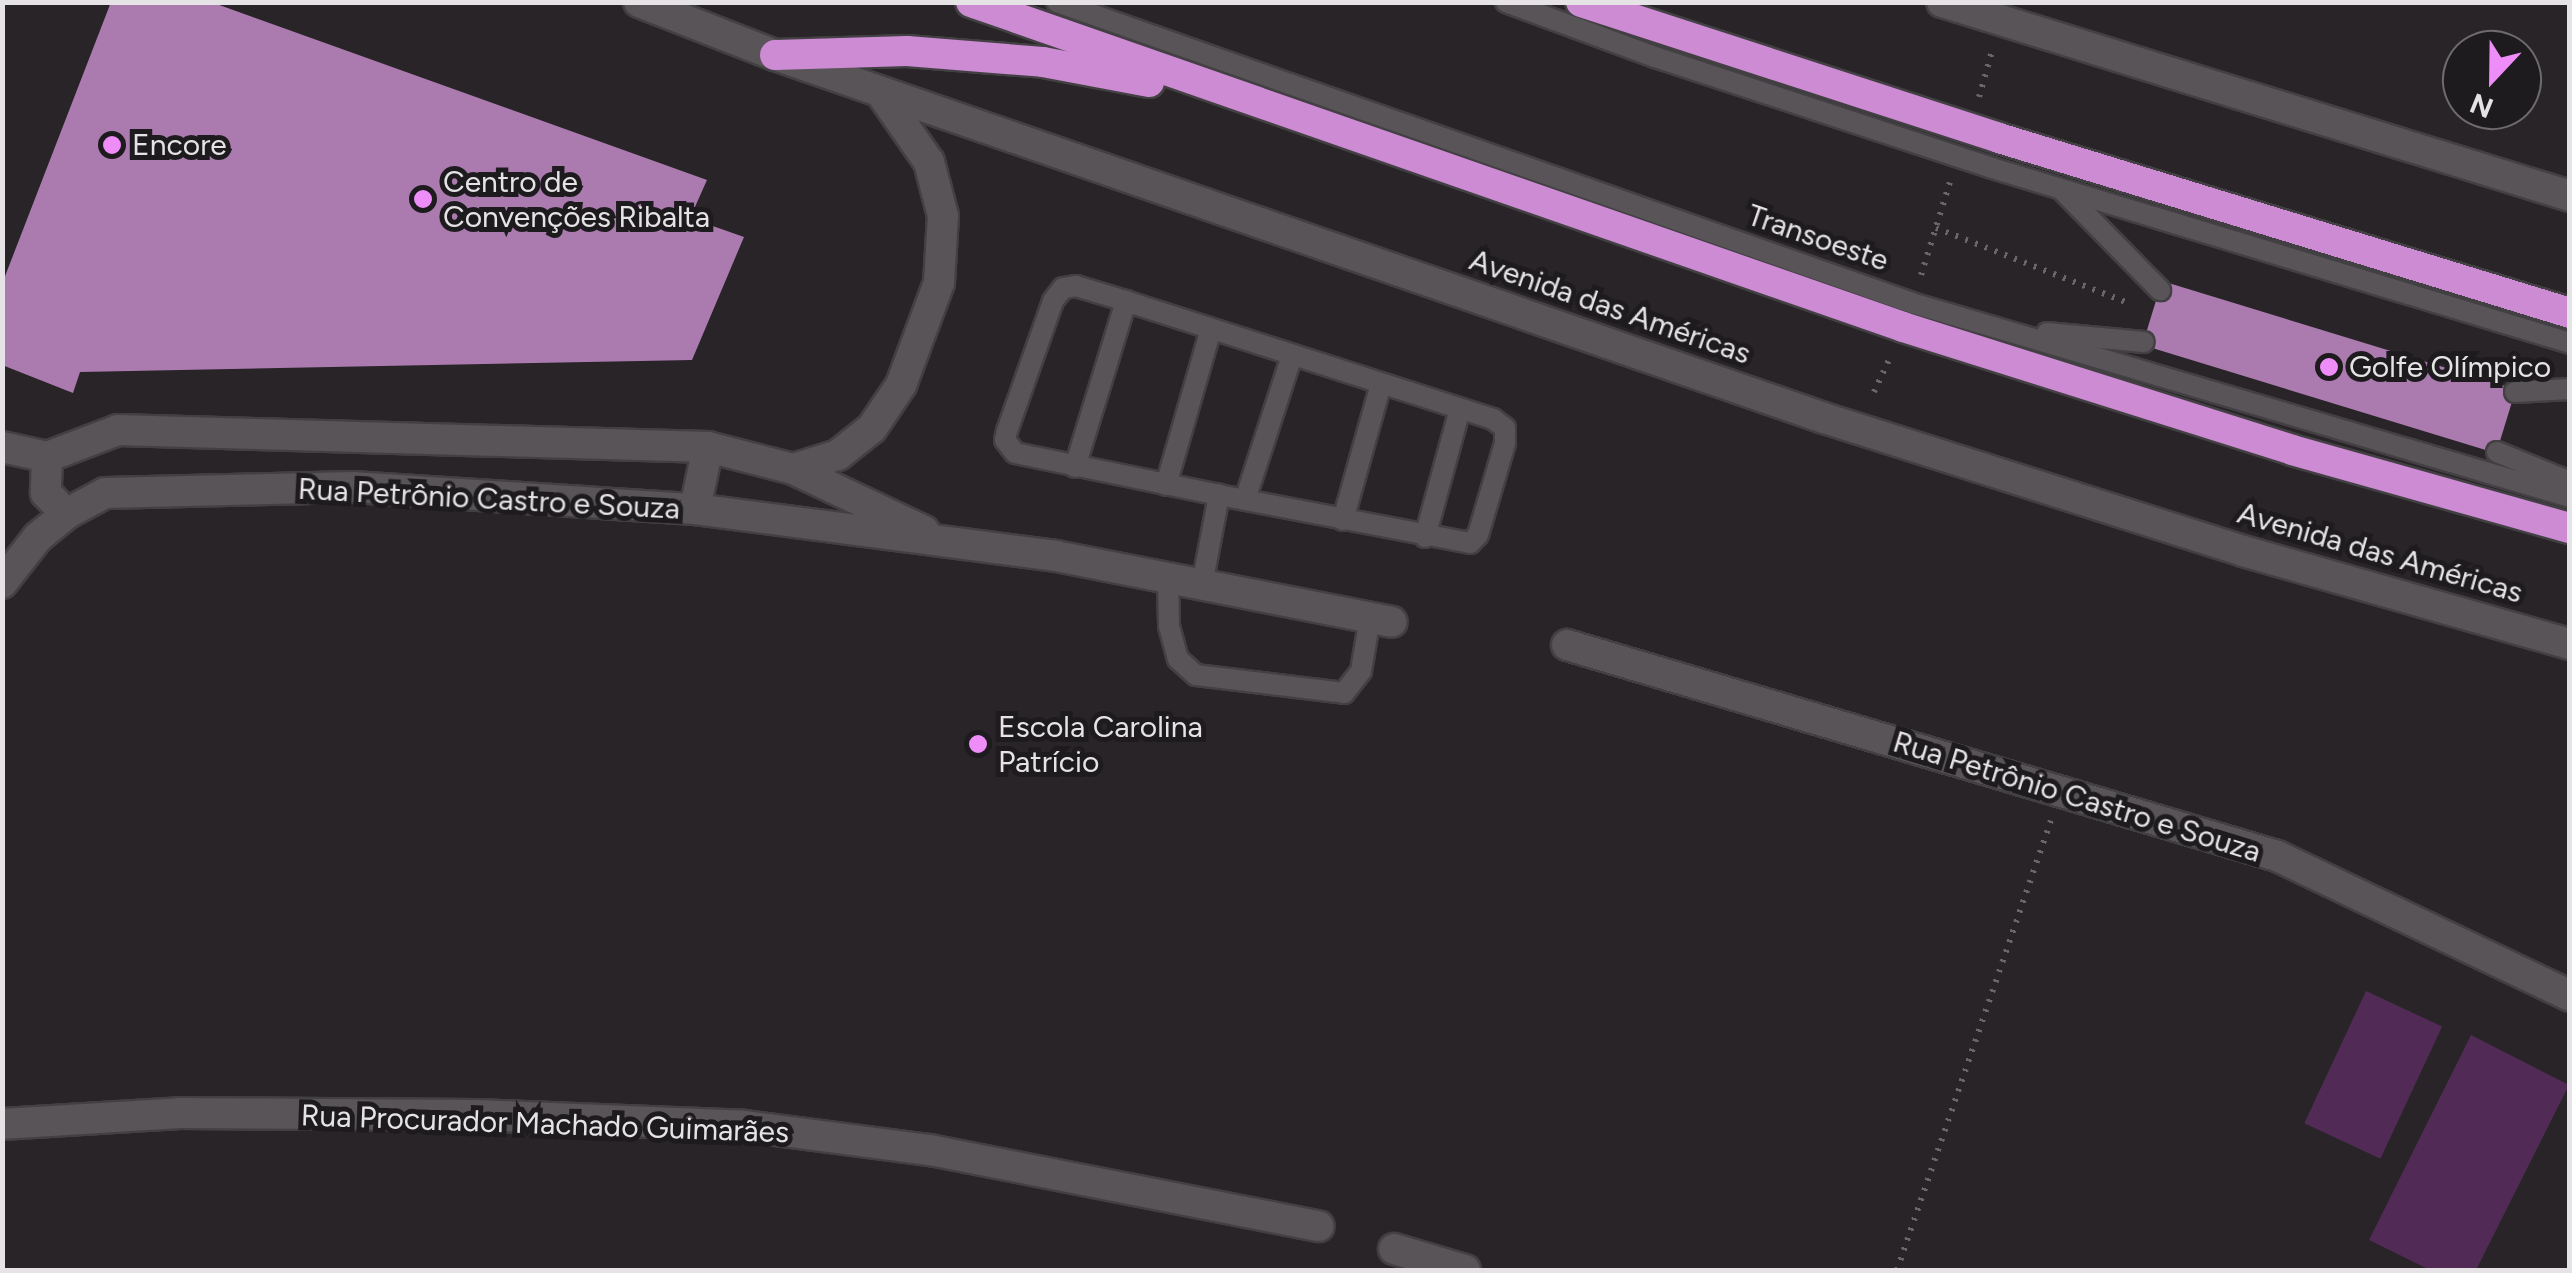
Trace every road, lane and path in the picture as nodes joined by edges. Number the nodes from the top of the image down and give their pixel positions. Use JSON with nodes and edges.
{"nodes":[{"id":1,"x":640,"y":2,"type":"edge"},
{"id":2,"x":972,"y":2,"type":"edge"},
{"id":3,"x":1056,"y":2,"type":"edge"},
{"id":4,"x":1506,"y":2,"type":"edge"},
{"id":5,"x":1581,"y":2,"type":"edge"},
{"id":6,"x":1942,"y":2,"type":"edge"},
{"id":7,"x":1992,"y":49,"type":"dead end"},
{"id":8,"x":775,"y":56,"type":"junction"},
{"id":9,"x":882,"y":93,"type":"junction"},
{"id":10,"x":1239,"y":98,"type":"junction"},
{"id":11,"x":1977,"y":103,"type":"dead end"},
{"id":12,"x":1954,"y":170,"type":"dead end"},
{"id":13,"x":2062,"y":190,"type":"junction"},
{"id":14,"x":2570,"y":196,"type":"edge"},
{"id":15,"x":1936,"y":228,"type":"junction"},
{"id":16,"x":1919,"y":281,"type":"dead end"},
{"id":17,"x":2160,"y":290,"type":"dead end"},
{"id":18,"x":1126,"y":301,"type":"junction"},
{"id":19,"x":2134,"y":305,"type":"dead end"},
{"id":20,"x":2570,"y":313,"type":"edge"},
{"id":21,"x":2001,"y":328,"type":"junction"},
{"id":22,"x":1211,"y":329,"type":"junction"},
{"id":23,"x":2144,"y":342,"type":"dead end"},
{"id":24,"x":1896,"y":344,"type":"dead end"},
{"id":25,"x":2570,"y":344,"type":"edge"},
{"id":26,"x":1292,"y":355,"type":"junction"},
{"id":27,"x":1381,"y":384,"type":"junction"},
{"id":28,"x":2570,"y":389,"type":"edge"},
{"id":29,"x":1874,"y":392,"type":"dead end"},
{"id":30,"x":2515,"y":392,"type":"dead end"},
{"id":31,"x":1460,"y":409,"type":"junction"},
{"id":32,"x":2,"y":447,"type":"edge"},
{"id":33,"x":708,"y":447,"type":"junction"},
{"id":34,"x":2498,"y":452,"type":"dead end"},
{"id":35,"x":46,"y":457,"type":"junction"},
{"id":36,"x":1075,"y":467,"type":"junction"},
{"id":37,"x":793,"y":469,"type":"junction"},
{"id":38,"x":2570,"y":482,"type":"edge"},
{"id":39,"x":1166,"y":485,"type":"junction"},
{"id":40,"x":1219,"y":495,"type":"junction"},
{"id":41,"x":2570,"y":496,"type":"edge"},
{"id":42,"x":1246,"y":500,"type":"junction"},
{"id":43,"x":695,"y":509,"type":"junction"},
{"id":44,"x":66,"y":514,"type":"junction"},
{"id":45,"x":1343,"y":520,"type":"junction"},
{"id":46,"x":2570,"y":528,"type":"edge"},
{"id":47,"x":1425,"y":537,"type":"junction"},
{"id":48,"x":949,"y":542,"type":"junction"},
{"id":49,"x":1168,"y":578,"type":"junction"},
{"id":50,"x":2,"y":583,"type":"edge"},
{"id":51,"x":1202,"y":585,"type":"junction"},
{"id":52,"x":1381,"y":620,"type":"joint"},
{"id":53,"x":1567,"y":644,"type":"dead end"},
{"id":54,"x":2570,"y":644,"type":"edge"},
{"id":55,"x":2062,"y":792,"type":"junction"},
{"id":56,"x":2570,"y":996,"type":"edge"},
{"id":57,"x":2,"y":1124,"type":"edge"},
{"id":58,"x":1319,"y":1226,"type":"dead end"},
{"id":59,"x":1394,"y":1249,"type":"dead end"},
{"id":60,"x":1464,"y":1270,"type":"edge"},
{"id":61,"x":1897,"y":1270,"type":"edge"}],
"edges":[{"from":1,"to":8,"type":"street","name":"Avenida das Américas"},
{"from":2,"to":10,"type":"highway"},
{"from":3,"to":21,"type":"lane","name":"Transoeste"},
{"from":4,"to":13,"type":"lane"},
{"from":5,"to":20,"type":"highway"},
{"from":6,"to":14,"type":"street"},
{"from":7,"to":11,"type":"path"},
{"from":8,"to":9,"type":"street","name":"Avenida das Américas"},
{"from":8,"to":10,"type":"highway"},
{"from":9,"to":37,"type":"street"},
{"from":9,"to":54,"type":"street","name":"Avenida das Américas"},
{"from":10,"to":46,"type":"highway"},
{"from":12,"to":15,"type":"path"},
{"from":13,"to":17,"type":"lane"},
{"from":13,"to":25,"type":"lane"},
{"from":15,"to":16,"type":"path"},
{"from":15,"to":19,"type":"path"},
{"from":18,"to":22,"type":"lane"},
{"from":18,"to":36,"type":"lane"},
{"from":18,"to":36,"type":"lane"},
{"from":21,"to":23,"type":"lane"},
{"from":21,"to":41,"type":"lane","name":"Transoeste"},
{"from":22,"to":26,"type":"lane"},
{"from":22,"to":39,"type":"lane"},
{"from":24,"to":29,"type":"path"},
{"from":26,"to":27,"type":"lane"},
{"from":26,"to":42,"type":"lane"},
{"from":27,"to":31,"type":"lane"},
{"from":27,"to":45,"type":"lane"},
{"from":28,"to":30,"type":"lane"},
{"from":31,"to":47,"type":"lane"},
{"from":31,"to":47,"type":"lane"},
{"from":32,"to":35,"type":"street"},
{"from":33,"to":35,"type":"street","name":"Rua Petrônio Castro e Souza"},
{"from":33,"to":37,"type":"street","name":"Rua Petrônio Castro e Souza"},
{"from":33,"to":43,"type":"street"},
{"from":34,"to":38,"type":"lane"},
{"from":35,"to":44,"type":"street"},
{"from":36,"to":39,"type":"lane"},
{"from":37,"to":48,"type":"street","name":"Rua Petrônio Castro e Souza"},
{"from":39,"to":40,"type":"lane"},
{"from":40,"to":42,"type":"lane"},
{"from":40,"to":51,"type":"lane"},
{"from":42,"to":45,"type":"lane"},
{"from":43,"to":44,"type":"street","name":"Rua Petrônio Castro e Souza"},
{"from":43,"to":48,"type":"street","name":"Rua Petrônio Castro e Souza"},
{"from":44,"to":50,"type":"street","name":"Rua Petrônio Castro e Souza"},
{"from":45,"to":47,"type":"lane"},
{"from":48,"to":49,"type":"street","name":"Rua Petrônio Castro e Souza"},
{"from":49,"to":51,"type":"street","name":"Rua Petrônio Castro e Souza"},
{"from":49,"to":52,"type":"lane"},
{"from":51,"to":52,"type":"street","name":"Rua Petrônio Castro e Souza"},
{"from":53,"to":55,"type":"street","name":"Rua Petrônio Castro e Souza"},
{"from":55,"to":56,"type":"street","name":"Rua Petrônio Castro e Souza"},
{"from":55,"to":61,"type":"path"},
{"from":57,"to":58,"type":"street","name":"Rua Procurador Machado Guimarães"},
{"from":59,"to":60,"type":"street"}]}
